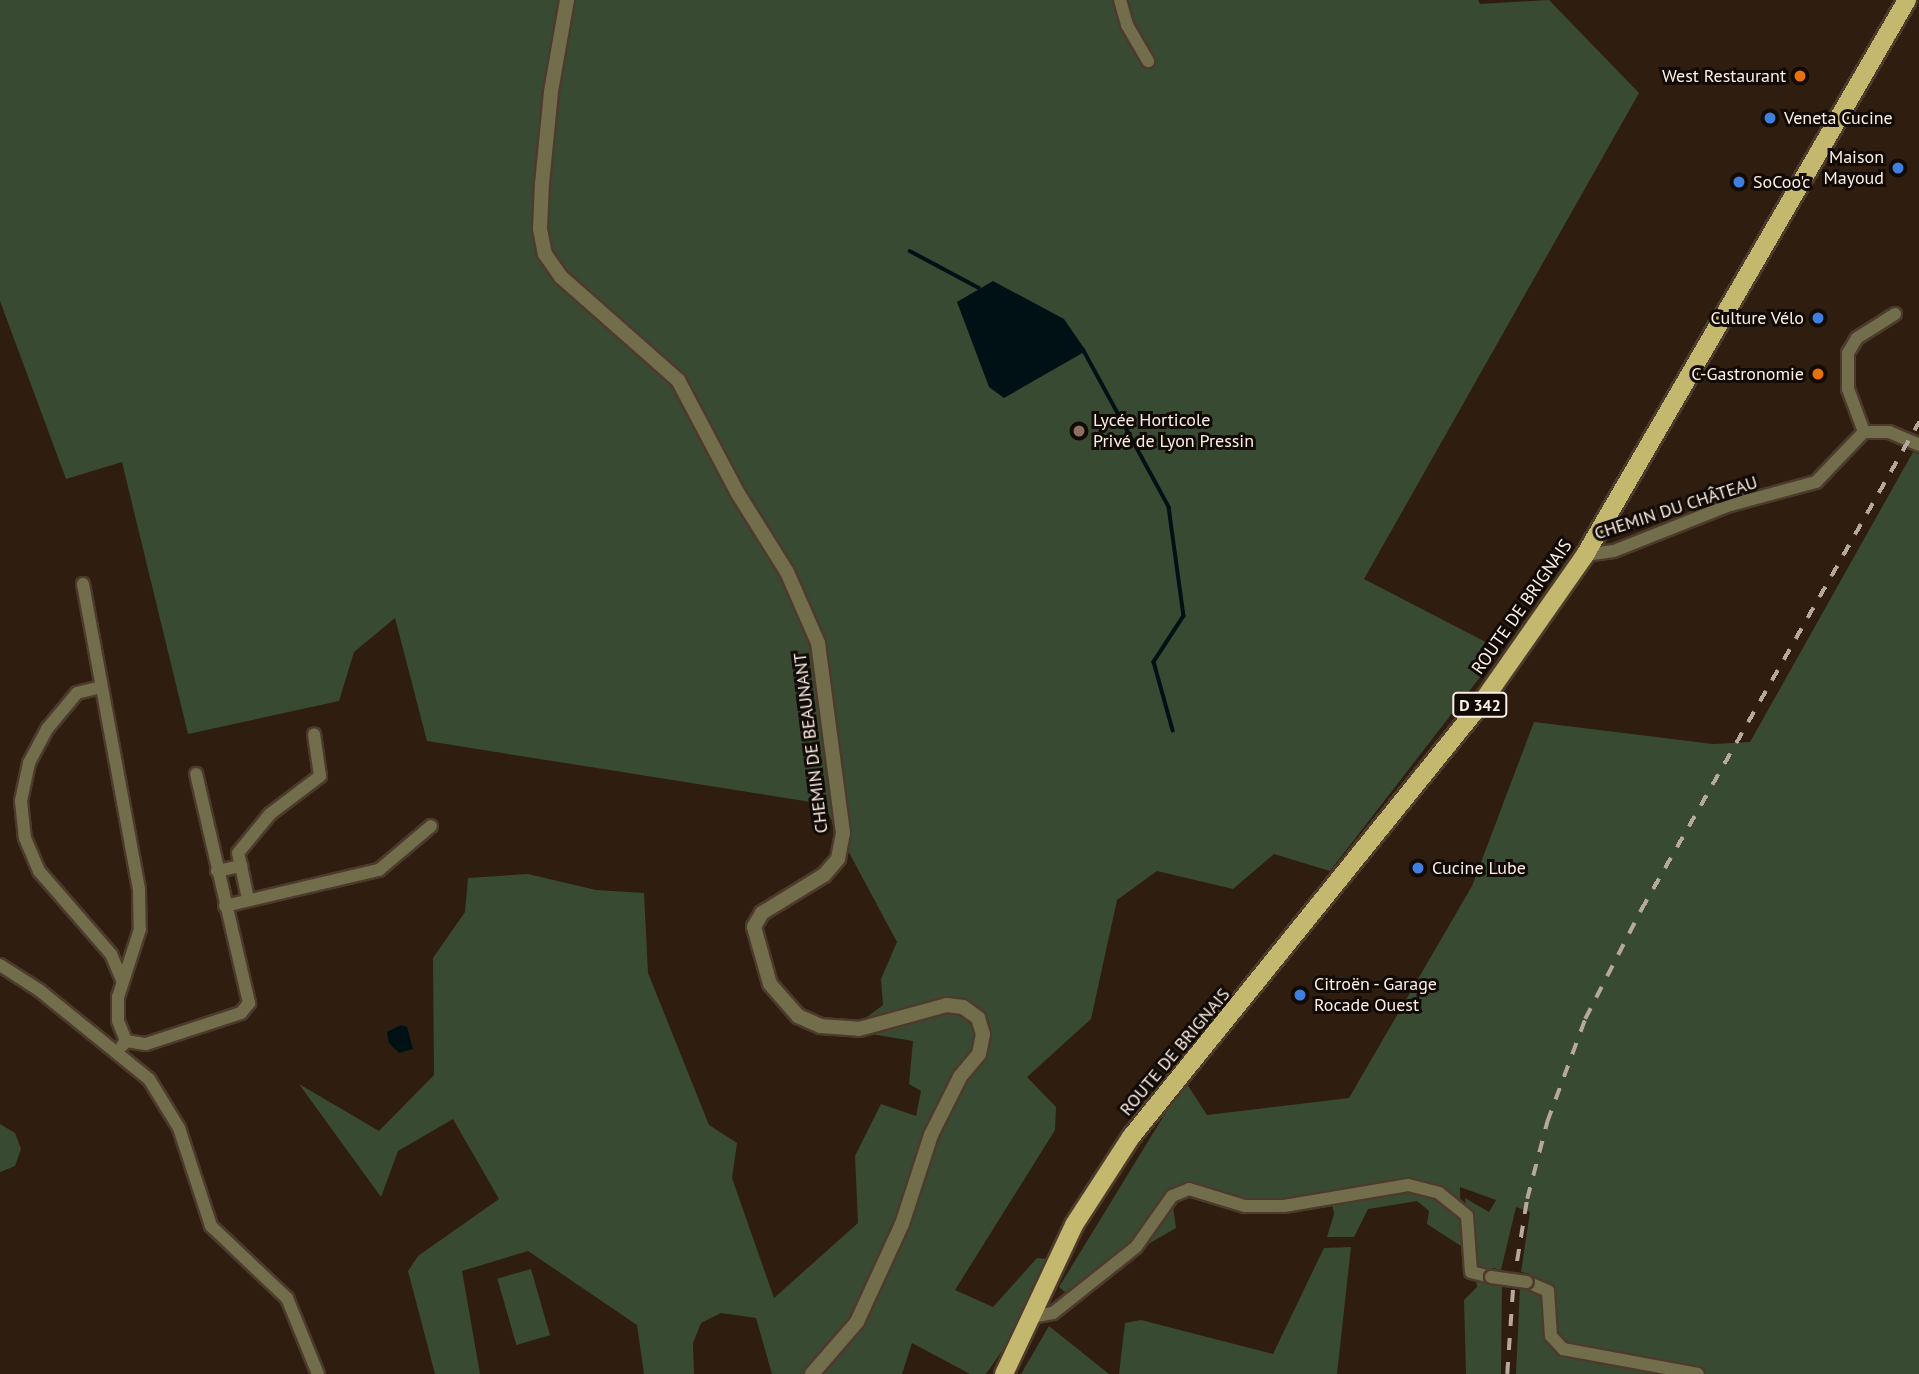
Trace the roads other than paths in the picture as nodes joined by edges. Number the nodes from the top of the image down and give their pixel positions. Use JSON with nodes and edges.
{"nodes":[{"id":1,"x":567,"y":0,"type":"edge"},
{"id":2,"x":1120,"y":0,"type":"edge"},
{"id":3,"x":1907,"y":0,"type":"edge"},
{"id":4,"x":1148,"y":61,"type":"dead end"},
{"id":5,"x":1895,"y":314,"type":"dead end"},
{"id":6,"x":1864,"y":432,"type":"junction"},
{"id":7,"x":1919,"y":445,"type":"edge"},
{"id":8,"x":1585,"y":555,"type":"junction"},
{"id":9,"x":83,"y":584,"type":"dead end"},
{"id":10,"x":101,"y":687,"type":"junction"},
{"id":11,"x":314,"y":734,"type":"dead end"},
{"id":12,"x":197,"y":774,"type":"dead end"},
{"id":13,"x":432,"y":826,"type":"dead end"},
{"id":14,"x":241,"y":866,"type":"junction"},
{"id":15,"x":217,"y":871,"type":"junction"},
{"id":16,"x":248,"y":900,"type":"junction"},
{"id":17,"x":225,"y":905,"type":"junction"},
{"id":18,"x":0,"y":965,"type":"edge"},
{"id":19,"x":122,"y":982,"type":"junction"},
{"id":20,"x":126,"y":1041,"type":"junction"},
{"id":21,"x":116,"y":1054,"type":"junction"},
{"id":22,"x":1032,"y":1317,"type":"junction"},
{"id":23,"x":318,"y":1374,"type":"edge"},
{"id":24,"x":813,"y":1374,"type":"edge"},
{"id":25,"x":1004,"y":1374,"type":"edge"},
{"id":26,"x":1698,"y":1374,"type":"edge"}],
"edges":[{"from":1,"to":24,"type":"street","name":"CHEMIN DE BEAUNANT"},
{"from":2,"to":4,"type":"street"},
{"from":3,"to":8,"type":"main road","name":"ROUTE DE BRIGNAIS","number":"D 342"},
{"from":5,"to":6,"type":"street"},
{"from":6,"to":7,"type":"street"},
{"from":6,"to":8,"type":"street","name":"CHEMIN DU CHÂTEAU"},
{"from":8,"to":22,"type":"main road","name":"ROUTE DE BRIGNAIS","number":"D 342"},
{"from":9,"to":10,"type":"street"},
{"from":10,"to":19,"type":"street"},
{"from":10,"to":19,"type":"street"},
{"from":11,"to":14,"type":"street"},
{"from":12,"to":15,"type":"street"},
{"from":13,"to":16,"type":"street"},
{"from":14,"to":15,"type":"street"},
{"from":14,"to":16,"type":"street"},
{"from":15,"to":17,"type":"street"},
{"from":16,"to":17,"type":"street"},
{"from":17,"to":20,"type":"street"},
{"from":18,"to":21,"type":"street"},
{"from":19,"to":20,"type":"street"},
{"from":20,"to":21,"type":"street"},
{"from":21,"to":23,"type":"street"},
{"from":22,"to":25,"type":"main road","name":"ROUTE DE BRIGNAIS","number":"D 342"},
{"from":22,"to":26,"type":"street","bridge":true}]}
